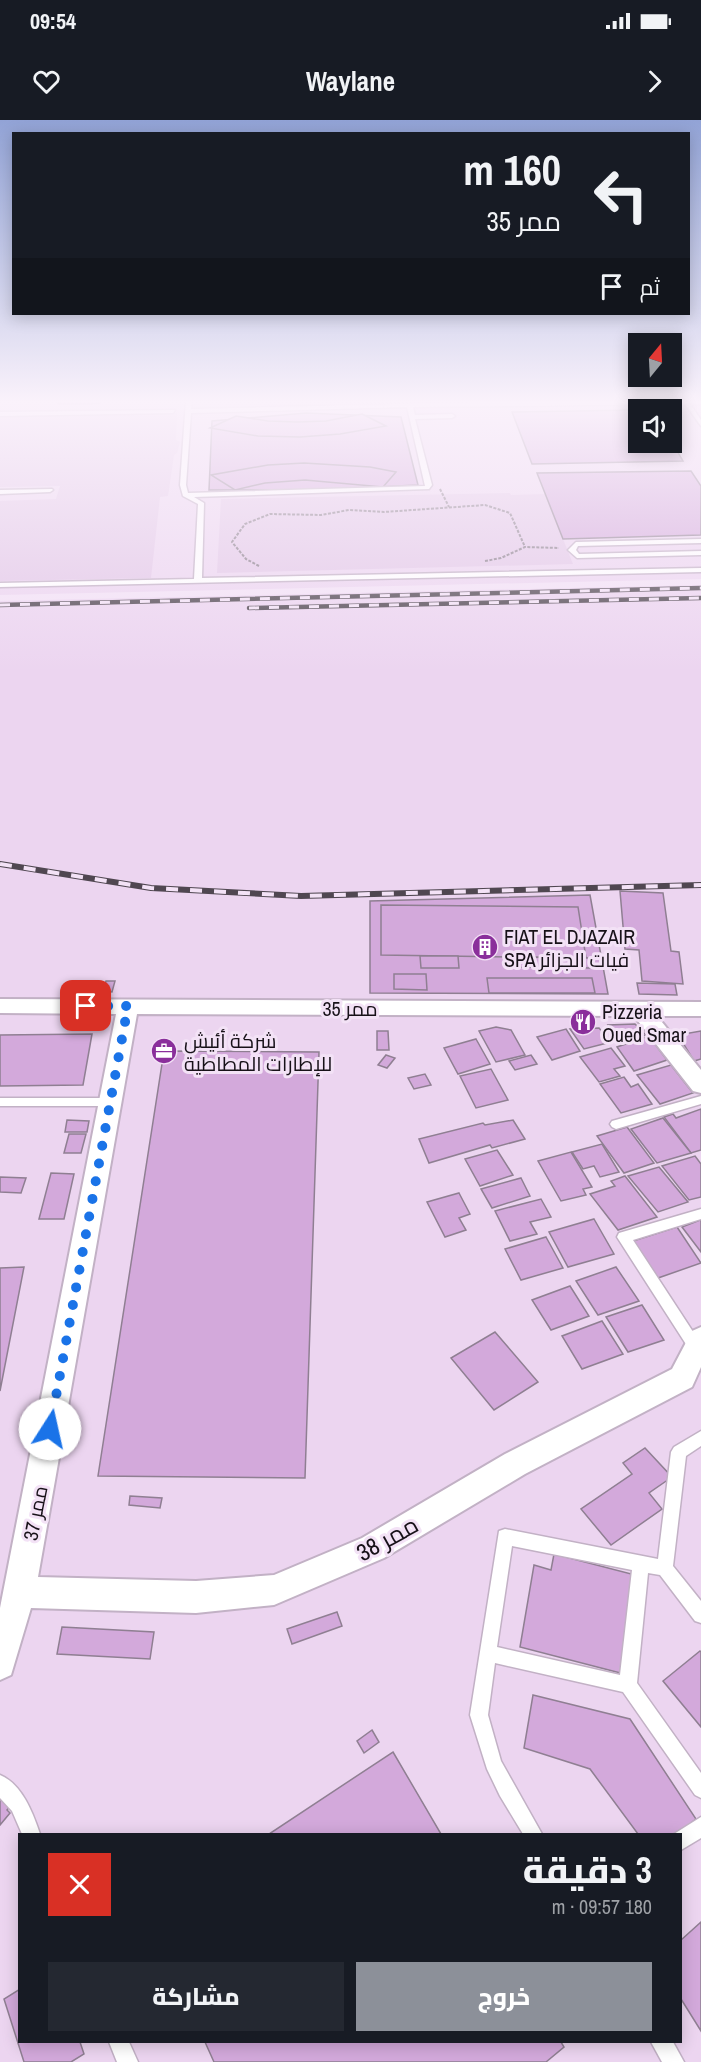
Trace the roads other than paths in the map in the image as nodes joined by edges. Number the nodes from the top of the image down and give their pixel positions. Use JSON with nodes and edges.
{"nodes":[{"id":1,"x":35,"y":491,"type":"edge"},
{"id":2,"x":184,"y":491,"type":"edge"},
{"id":3,"x":360,"y":491,"type":"edge"},
{"id":4,"x":0,"y":492,"type":"edge"},
{"id":5,"x":184,"y":495,"type":"junction"},
{"id":6,"x":701,"y":540,"type":"edge"},
{"id":7,"x":701,"y":553,"type":"edge"},
{"id":8,"x":701,"y":570,"type":"edge"},
{"id":9,"x":198,"y":581,"type":"junction"},
{"id":10,"x":0,"y":585,"type":"edge"},
{"id":11,"x":0,"y":1006,"type":"edge"},
{"id":12,"x":128,"y":1006,"type":"junction"},
{"id":13,"x":640,"y":1009,"type":"junction"},
{"id":14,"x":701,"y":1009,"type":"edge"},
{"id":15,"x":701,"y":1085,"type":"edge"},
{"id":16,"x":701,"y":1100,"type":"edge"},
{"id":17,"x":0,"y":1102,"type":"edge"},
{"id":18,"x":111,"y":1102,"type":"junction"},
{"id":19,"x":616,"y":1124,"type":"dead end"},
{"id":20,"x":701,"y":1214,"type":"edge"},
{"id":21,"x":699,"y":1344,"type":"edge"},
{"id":22,"x":701,"y":1438,"type":"edge"},
{"id":23,"x":641,"y":1563,"type":"junction"},
{"id":24,"x":665,"y":1568,"type":"junction"},
{"id":25,"x":20,"y":1592,"type":"junction"},
{"id":26,"x":701,"y":1615,"type":"edge"},
{"id":27,"x":488,"y":1653,"type":"junction"},
{"id":28,"x":0,"y":1664,"type":"edge"},
{"id":29,"x":628,"y":1686,"type":"junction"},
{"id":30,"x":0,"y":1784,"type":"edge"},
{"id":31,"x":701,"y":1789,"type":"edge"},
{"id":32,"x":701,"y":1826,"type":"edge"},
{"id":33,"x":31,"y":1833,"type":"edge"},
{"id":34,"x":532,"y":1833,"type":"edge"},
{"id":35,"x":682,"y":1840,"type":"edge"},
{"id":36,"x":119,"y":2043,"type":"edge"},
{"id":37,"x":662,"y":2043,"type":"edge"},
{"id":38,"x":128,"y":2062,"type":"edge"},
{"id":39,"x":674,"y":2062,"type":"edge"}],
"edges":[{"from":1,"to":4,"type":"lane"},
{"from":2,"to":5,"type":"lane"},
{"from":3,"to":5,"type":"lane"},
{"from":5,"to":9,"type":"lane"},
{"from":6,"to":7,"type":"lane"},
{"from":8,"to":9,"type":"lane"},
{"from":9,"to":10,"type":"lane"},
{"from":11,"to":12,"type":"street","name":"ممر 35"},
{"from":12,"to":13,"type":"street","name":"ممر 35"},
{"from":12,"to":18,"type":"street","name":"ممر 37"},
{"from":13,"to":14,"type":"street","name":"ممر 35"},
{"from":13,"to":15,"type":"street"},
{"from":16,"to":19,"type":"lane"},
{"from":17,"to":18,"type":"lane"},
{"from":18,"to":25,"type":"street","name":"ممر 37"},
{"from":20,"to":21,"type":"lane"},
{"from":21,"to":25,"type":"street","name":"ممر 38"},
{"from":22,"to":24,"type":"lane"},
{"from":23,"to":24,"type":"lane"},
{"from":23,"to":27,"type":"lane"},
{"from":23,"to":29,"type":"lane"},
{"from":24,"to":26,"type":"lane"},
{"from":25,"to":28,"type":"street","name":"ممر 37"},
{"from":27,"to":29,"type":"lane"},
{"from":27,"to":34,"type":"lane"},
{"from":29,"to":31,"type":"lane"},
{"from":30,"to":33,"type":"lane"},
{"from":32,"to":35,"type":"lane"},
{"from":36,"to":38,"type":"lane"},
{"from":37,"to":39,"type":"lane"}]}
